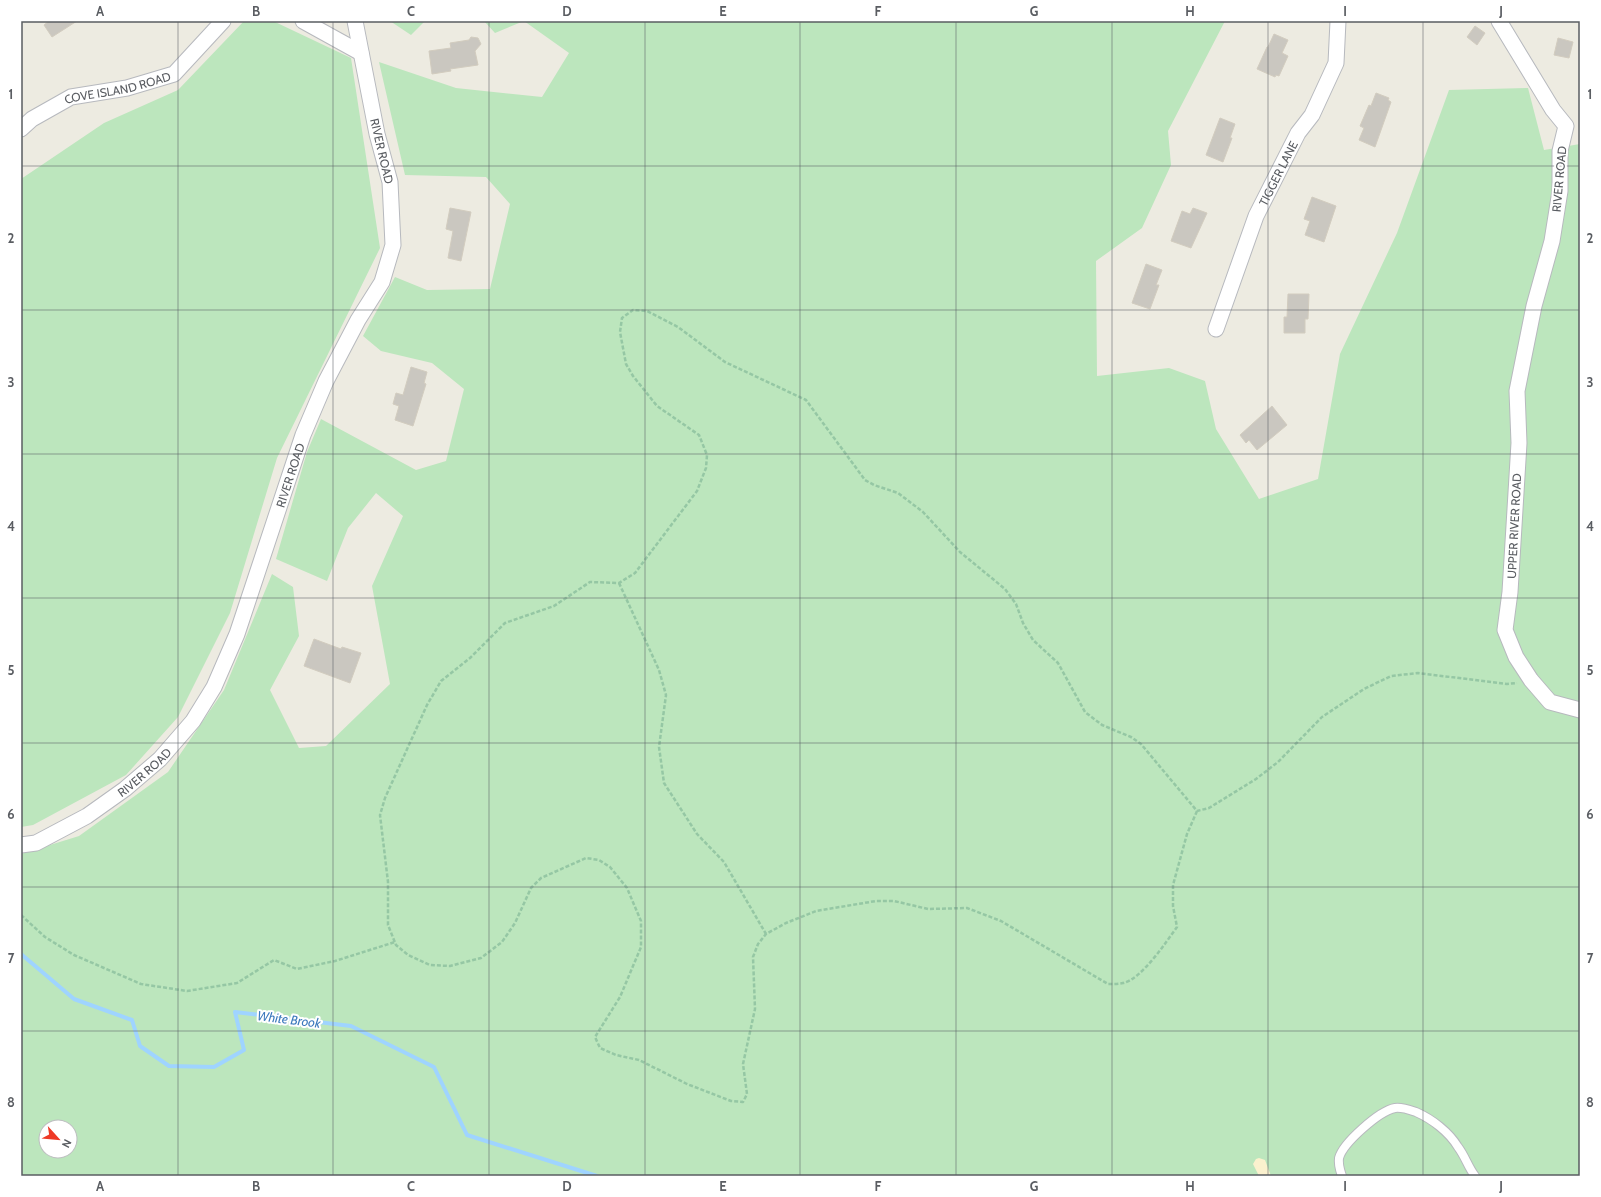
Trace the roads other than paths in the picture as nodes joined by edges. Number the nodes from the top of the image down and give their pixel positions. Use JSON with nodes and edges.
{"nodes":[{"id":1,"x":223,"y":21,"type":"edge"},
{"id":2,"x":303,"y":21,"type":"edge"},
{"id":3,"x":355,"y":21,"type":"edge"},
{"id":4,"x":1338,"y":21,"type":"edge"},
{"id":5,"x":1499,"y":21,"type":"edge"},
{"id":6,"x":361,"y":53,"type":"junction"},
{"id":7,"x":21,"y":129,"type":"edge"},
{"id":8,"x":1534,"y":306,"type":"joint"},
{"id":9,"x":1216,"y":329,"type":"dead end"},
{"id":10,"x":1580,"y":710,"type":"edge"},
{"id":11,"x":21,"y":845,"type":"edge"},
{"id":12,"x":1342,"y":1176,"type":"edge"},
{"id":13,"x":1475,"y":1176,"type":"edge"}],
"edges":[{"from":1,"to":7,"type":"street","name":"COVE ISLAND ROAD"},
{"from":2,"to":6,"type":"street"},
{"from":3,"to":6,"type":"street","name":"RIVER ROAD"},
{"from":4,"to":9,"type":"street","name":"TIGGER LANE"},
{"from":5,"to":8,"type":"street","name":"RIVER ROAD"},
{"from":6,"to":11,"type":"street","name":"RIVER ROAD"},
{"from":8,"to":10,"type":"street","name":"UPPER RIVER ROAD"},
{"from":12,"to":13,"type":"lane"}]}
